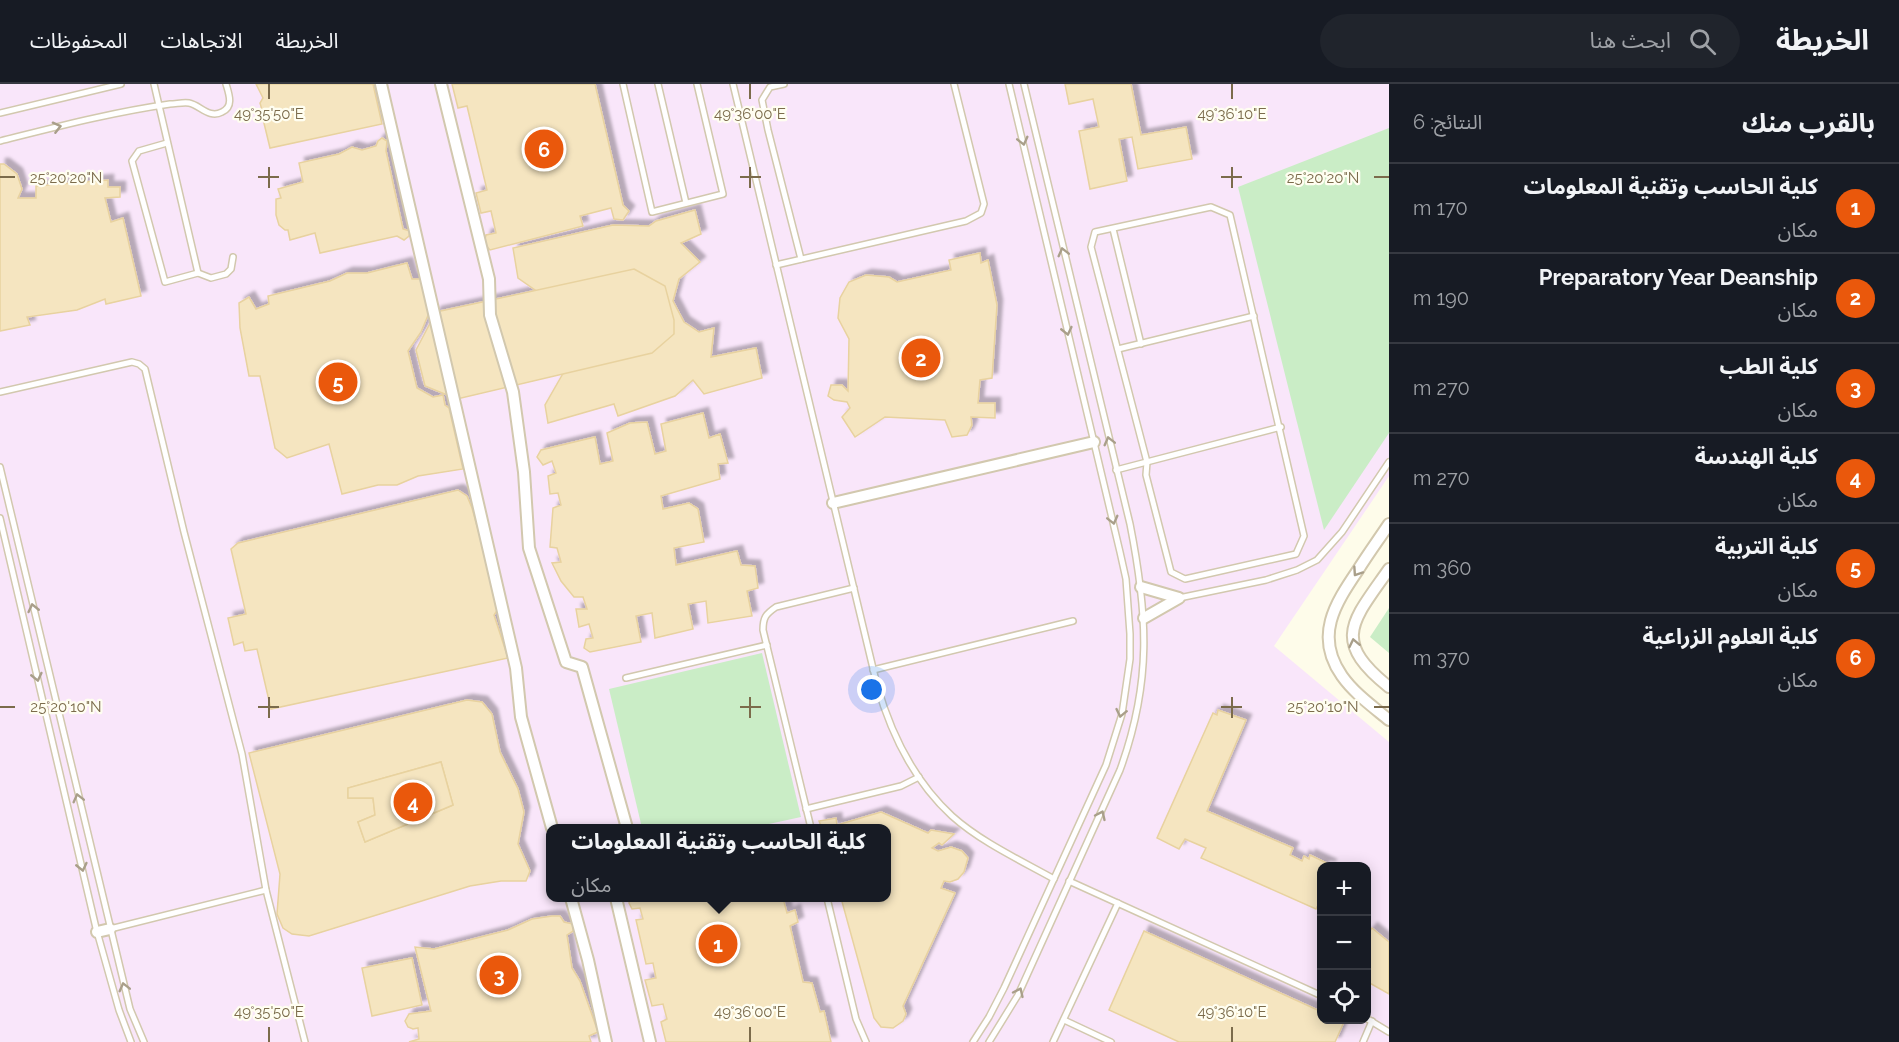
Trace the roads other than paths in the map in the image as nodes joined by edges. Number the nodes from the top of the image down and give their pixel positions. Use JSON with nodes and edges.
{"nodes":[{"id":1,"x":121,"y":84,"type":"edge"},
{"id":2,"x":154,"y":84,"type":"edge"},
{"id":3,"x":226,"y":84,"type":"edge"},
{"id":4,"x":381,"y":84,"type":"edge"},
{"id":5,"x":441,"y":84,"type":"edge"},
{"id":6,"x":623,"y":84,"type":"edge"},
{"id":7,"x":658,"y":84,"type":"edge"},
{"id":8,"x":697,"y":84,"type":"edge"},
{"id":9,"x":733,"y":84,"type":"edge"},
{"id":10,"x":784,"y":84,"type":"edge"},
{"id":11,"x":954,"y":84,"type":"edge"},
{"id":12,"x":1009,"y":84,"type":"edge"},
{"id":13,"x":1024,"y":84,"type":"edge"},
{"id":14,"x":158,"y":106,"type":"junction"},
{"id":15,"x":0,"y":113,"type":"edge"},
{"id":16,"x":0,"y":141,"type":"edge"},
{"id":17,"x":167,"y":143,"type":"junction"},
{"id":18,"x":686,"y":203,"type":"junction"},
{"id":19,"x":1113,"y":229,"type":"junction"},
{"id":20,"x":233,"y":257,"type":"dead end"},
{"id":21,"x":801,"y":260,"type":"junction"},
{"id":22,"x":776,"y":265,"type":"junction"},
{"id":23,"x":198,"y":273,"type":"junction"},
{"id":24,"x":1254,"y":316,"type":"junction"},
{"id":25,"x":1141,"y":344,"type":"junction"},
{"id":26,"x":1118,"y":349,"type":"junction"},
{"id":27,"x":0,"y":392,"type":"edge"},
{"id":28,"x":1281,"y":427,"type":"junction"},
{"id":29,"x":1094,"y":442,"type":"junction"},
{"id":30,"x":1147,"y":462,"type":"junction"},
{"id":31,"x":1389,"y":462,"type":"edge"},
{"id":32,"x":0,"y":467,"type":"edge"},
{"id":33,"x":1116,"y":470,"type":"junction"},
{"id":34,"x":833,"y":503,"type":"junction"},
{"id":35,"x":0,"y":518,"type":"edge"},
{"id":36,"x":1389,"y":524,"type":"edge"},
{"id":37,"x":1389,"y":569,"type":"edge"},
{"id":38,"x":1141,"y":587,"type":"junction"},
{"id":39,"x":854,"y":588,"type":"junction"},
{"id":40,"x":1179,"y":598,"type":"junction"},
{"id":41,"x":1144,"y":618,"type":"junction"},
{"id":42,"x":1073,"y":621,"type":"dead end"},
{"id":43,"x":767,"y":645,"type":"junction"},
{"id":44,"x":873,"y":670,"type":"junction"},
{"id":45,"x":626,"y":678,"type":"dead end"},
{"id":46,"x":1389,"y":687,"type":"edge"},
{"id":47,"x":1389,"y":720,"type":"edge"},
{"id":48,"x":919,"y":777,"type":"junction"},
{"id":49,"x":806,"y":809,"type":"junction"},
{"id":50,"x":551,"y":824,"type":"edge"},
{"id":51,"x":626,"y":824,"type":"edge"},
{"id":52,"x":810,"y":824,"type":"edge"},
{"id":53,"x":1054,"y":879,"type":"junction"},
{"id":54,"x":1069,"y":881,"type":"junction"},
{"id":55,"x":266,"y":890,"type":"junction"},
{"id":56,"x":572,"y":902,"type":"edge"},
{"id":57,"x":617,"y":902,"type":"edge"},
{"id":58,"x":828,"y":902,"type":"edge"},
{"id":59,"x":1118,"y":903,"type":"junction"},
{"id":60,"x":110,"y":929,"type":"junction"},
{"id":61,"x":98,"y":932,"type":"junction"},
{"id":62,"x":1317,"y":994,"type":"edge"},
{"id":63,"x":1064,"y":1020,"type":"junction"},
{"id":64,"x":1371,"y":1020,"type":"edge"},
{"id":65,"x":1368,"y":1024,"type":"edge"},
{"id":66,"x":1389,"y":1032,"type":"edge"},
{"id":67,"x":131,"y":1042,"type":"edge"},
{"id":68,"x":144,"y":1042,"type":"edge"},
{"id":69,"x":305,"y":1042,"type":"edge"},
{"id":70,"x":606,"y":1042,"type":"edge"},
{"id":71,"x":650,"y":1042,"type":"edge"},
{"id":72,"x":866,"y":1042,"type":"edge"},
{"id":73,"x":973,"y":1042,"type":"edge"},
{"id":74,"x":989,"y":1042,"type":"edge"},
{"id":75,"x":1053,"y":1042,"type":"edge"},
{"id":76,"x":1111,"y":1042,"type":"edge"},
{"id":77,"x":1363,"y":1042,"type":"edge"}],
"edges":[{"from":1,"to":15,"type":"lane"},
{"from":2,"to":14,"type":"lane"},
{"from":3,"to":14,"type":"lane"},
{"from":4,"to":50,"type":"street"},
{"from":5,"to":51,"type":"street"},
{"from":6,"to":18,"type":"lane"},
{"from":7,"to":18,"type":"lane"},
{"from":8,"to":18,"type":"lane"},
{"from":9,"to":22,"type":"lane"},
{"from":10,"to":21,"type":"lane"},
{"from":11,"to":21,"type":"lane"},
{"from":12,"to":29,"type":"lane","one_way":true},
{"from":33,"to":13,"type":"lane","one_way":true},
{"from":16,"to":14,"type":"lane","one_way":true},
{"from":14,"to":17,"type":"lane"},
{"from":17,"to":23,"type":"lane"},
{"from":17,"to":23,"type":"lane"},
{"from":19,"to":24,"type":"lane"},
{"from":19,"to":25,"type":"lane"},
{"from":19,"to":26,"type":"lane"},
{"from":20,"to":23,"type":"lane"},
{"from":21,"to":22,"type":"lane"},
{"from":22,"to":34,"type":"lane"},
{"from":24,"to":25,"type":"lane"},
{"from":24,"to":28,"type":"lane"},
{"from":25,"to":26,"type":"lane"},
{"from":26,"to":30,"type":"lane"},
{"from":27,"to":55,"type":"lane"},
{"from":28,"to":30,"type":"lane"},
{"from":28,"to":30,"type":"lane"},
{"from":29,"to":34,"type":"street"},
{"from":29,"to":53,"type":"lane","one_way":true},
{"from":30,"to":33,"type":"lane"},
{"from":31,"to":40,"type":"lane"},
{"from":60,"to":32,"type":"lane","one_way":true},
{"from":33,"to":38,"type":"lane"},
{"from":34,"to":39,"type":"lane"},
{"from":35,"to":61,"type":"lane","one_way":true},
{"from":36,"to":47,"type":"street","one_way":true},
{"from":46,"to":37,"type":"street","one_way":true},
{"from":38,"to":40,"type":"street"},
{"from":38,"to":41,"type":"lane"},
{"from":39,"to":43,"type":"lane"},
{"from":39,"to":44,"type":"lane"},
{"from":40,"to":41,"type":"street"},
{"from":54,"to":41,"type":"lane","one_way":true},
{"from":42,"to":44,"type":"lane"},
{"from":43,"to":45,"type":"lane"},
{"from":43,"to":49,"type":"lane"},
{"from":44,"to":48,"type":"lane"},
{"from":48,"to":49,"type":"lane"},
{"from":48,"to":53,"type":"lane"},
{"from":49,"to":52,"type":"lane"},
{"from":53,"to":73,"type":"lane"},
{"from":54,"to":59,"type":"lane"},
{"from":74,"to":54,"type":"lane","one_way":true},
{"from":55,"to":60,"type":"lane"},
{"from":55,"to":69,"type":"lane"},
{"from":56,"to":70,"type":"street"},
{"from":57,"to":71,"type":"street"},
{"from":58,"to":72,"type":"lane"},
{"from":59,"to":62,"type":"lane"},
{"from":59,"to":63,"type":"lane"},
{"from":60,"to":61,"type":"street"},
{"from":68,"to":60,"type":"lane","one_way":true},
{"from":61,"to":67,"type":"lane"},
{"from":63,"to":75,"type":"lane"},
{"from":63,"to":76,"type":"lane"},
{"from":64,"to":66,"type":"lane"},
{"from":65,"to":77,"type":"lane"}]}
